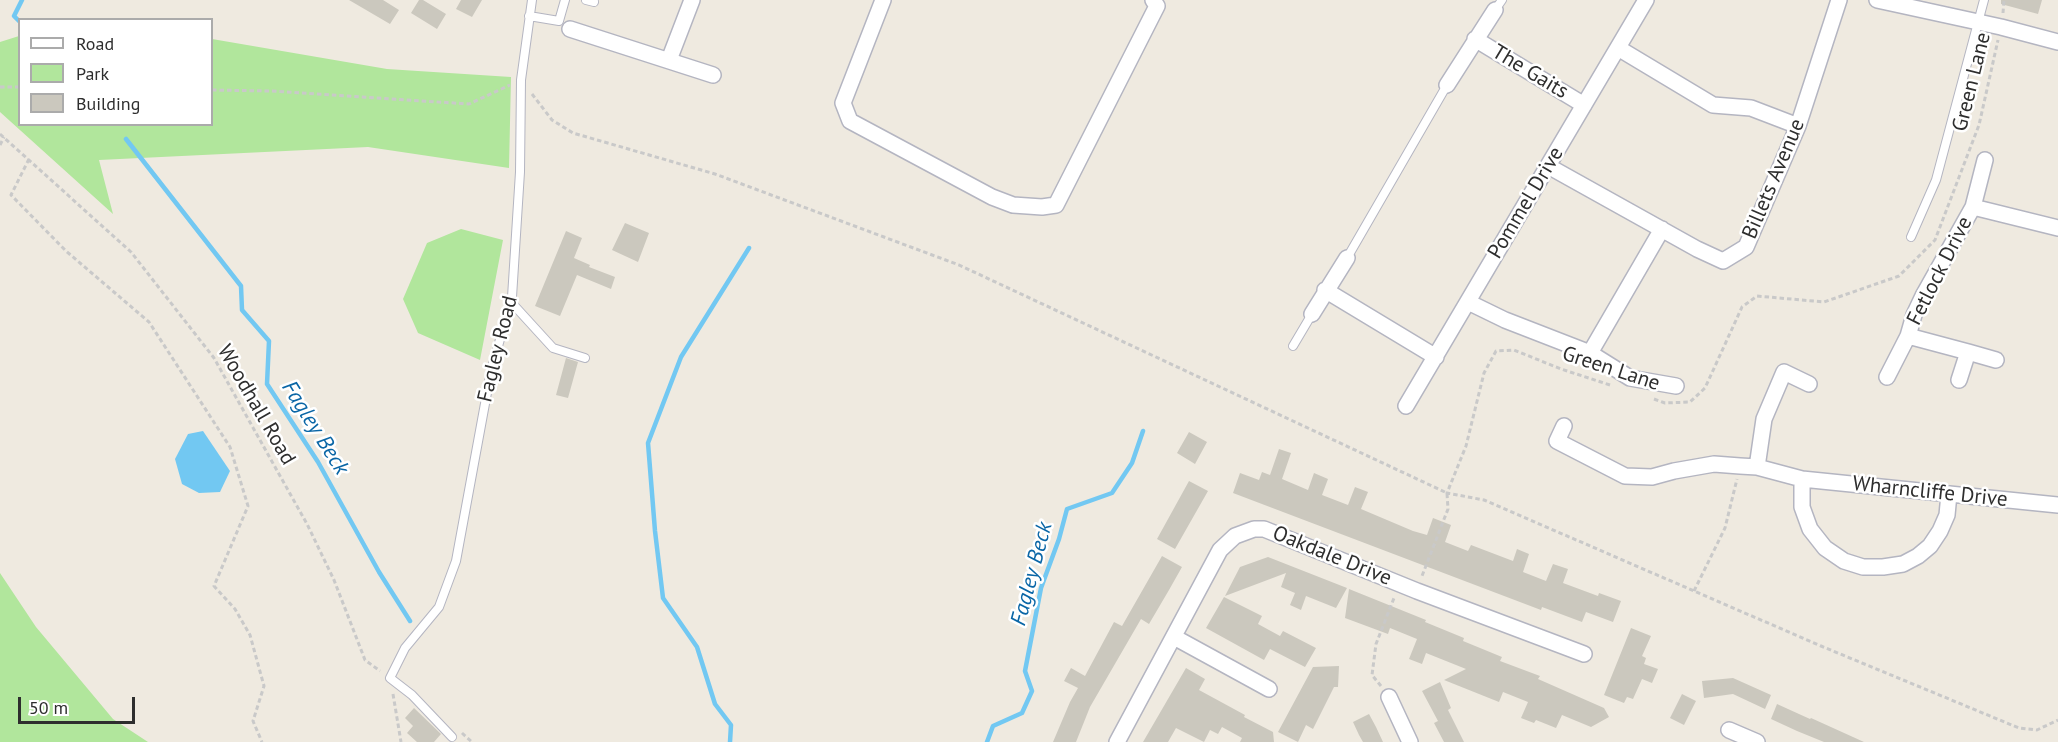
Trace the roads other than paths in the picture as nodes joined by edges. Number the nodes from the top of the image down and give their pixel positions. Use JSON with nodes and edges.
{"nodes":[{"id":1,"x":532,"y":0,"type":"edge"},
{"id":2,"x":565,"y":0,"type":"edge"},
{"id":3,"x":692,"y":0,"type":"edge"},
{"id":4,"x":883,"y":0,"type":"edge"},
{"id":5,"x":1153,"y":0,"type":"edge"},
{"id":6,"x":1646,"y":0,"type":"edge"},
{"id":7,"x":1839,"y":0,"type":"edge"},
{"id":8,"x":1877,"y":0,"type":"edge"},
{"id":9,"x":1984,"y":0,"type":"edge"},
{"id":10,"x":1498,"y":5,"type":"edge"},
{"id":11,"x":530,"y":16,"type":"junction"},
{"id":12,"x":1979,"y":22,"type":"junction"},
{"id":13,"x":570,"y":28,"type":"dead end"},
{"id":14,"x":1475,"y":39,"type":"junction"},
{"id":15,"x":2058,"y":42,"type":"edge"},
{"id":16,"x":1618,"y":48,"type":"junction"},
{"id":17,"x":669,"y":60,"type":"junction"},
{"id":18,"x":713,"y":75,"type":"dead end"},
{"id":19,"x":1447,"y":85,"type":"joint"},
{"id":20,"x":1584,"y":105,"type":"junction"},
{"id":21,"x":1798,"y":126,"type":"junction"},
{"id":22,"x":1985,"y":160,"type":"dead end"},
{"id":23,"x":1548,"y":166,"type":"junction"},
{"id":24,"x":1973,"y":207,"type":"junction"},
{"id":25,"x":2058,"y":228,"type":"edge"},
{"id":26,"x":1662,"y":230,"type":"junction"},
{"id":27,"x":1911,"y":237,"type":"dead end"},
{"id":28,"x":1347,"y":258,"type":"joint"},
{"id":29,"x":1326,"y":291,"type":"junction"},
{"id":30,"x":511,"y":302,"type":"junction"},
{"id":31,"x":1468,"y":302,"type":"junction"},
{"id":32,"x":1312,"y":314,"type":"joint"},
{"id":33,"x":1908,"y":336,"type":"junction"},
{"id":34,"x":1293,"y":346,"type":"dead end"},
{"id":35,"x":1590,"y":352,"type":"junction"},
{"id":36,"x":1968,"y":352,"type":"junction"},
{"id":37,"x":1436,"y":357,"type":"junction"},
{"id":38,"x":585,"y":358,"type":"dead end"},
{"id":39,"x":1996,"y":360,"type":"dead end"},
{"id":40,"x":1887,"y":377,"type":"dead end"},
{"id":41,"x":1959,"y":380,"type":"dead end"},
{"id":42,"x":1809,"y":384,"type":"dead end"},
{"id":43,"x":1676,"y":386,"type":"dead end"},
{"id":44,"x":1406,"y":406,"type":"dead end"},
{"id":45,"x":1564,"y":426,"type":"dead end"},
{"id":46,"x":1757,"y":467,"type":"junction"},
{"id":47,"x":1802,"y":479,"type":"junction"},
{"id":48,"x":1949,"y":494,"type":"junction"},
{"id":49,"x":2058,"y":505,"type":"edge"},
{"id":50,"x":1174,"y":638,"type":"junction"},
{"id":51,"x":1584,"y":654,"type":"dead end"},
{"id":52,"x":1269,"y":689,"type":"dead end"},
{"id":53,"x":1389,"y":697,"type":"road end"},
{"id":54,"x":1729,"y":730,"type":"dead end"},
{"id":55,"x":452,"y":737,"type":"dead end"},
{"id":56,"x":1117,"y":742,"type":"edge"},
{"id":57,"x":1410,"y":742,"type":"edge"},
{"id":58,"x":1757,"y":742,"type":"edge"}],
"edges":[{"from":1,"to":11,"type":"lane","name":"Fagley Road"},
{"from":2,"to":11,"type":"lane"},
{"from":3,"to":17,"type":"street"},
{"from":4,"to":5,"type":"street"},
{"from":6,"to":16,"type":"street","name":"Pommel Drive"},
{"from":7,"to":21,"type":"street","name":"Billets Avenue"},
{"from":8,"to":12,"type":"street"},
{"from":9,"to":12,"type":"lane"},
{"from":10,"to":14,"type":"street"},
{"from":11,"to":30,"type":"lane","name":"Fagley Road"},
{"from":12,"to":15,"type":"street"},
{"from":12,"to":27,"type":"lane"},
{"from":13,"to":17,"type":"street"},
{"from":14,"to":19,"type":"street"},
{"from":14,"to":20,"type":"street","name":"The Gaits"},
{"from":16,"to":20,"type":"street","name":"Pommel Drive"},
{"from":16,"to":21,"type":"street"},
{"from":17,"to":18,"type":"street"},
{"from":19,"to":28,"type":"lane"},
{"from":20,"to":23,"type":"street","name":"Pommel Drive"},
{"from":21,"to":26,"type":"street","name":"Billets Avenue"},
{"from":22,"to":24,"type":"street","name":"Fetlock Drive"},
{"from":23,"to":26,"type":"street","name":"Billets Avenue"},
{"from":23,"to":31,"type":"street","name":"Pommel Drive"},
{"from":24,"to":25,"type":"street","name":"Fetlock Drive"},
{"from":24,"to":33,"type":"street","name":"Fetlock Drive"},
{"from":26,"to":35,"type":"street"},
{"from":28,"to":29,"type":"street"},
{"from":29,"to":32,"type":"street"},
{"from":29,"to":37,"type":"street"},
{"from":30,"to":38,"type":"lane"},
{"from":30,"to":55,"type":"lane","name":"Fagley Road"},
{"from":31,"to":35,"type":"street"},
{"from":31,"to":37,"type":"street","name":"Pommel Drive"},
{"from":32,"to":34,"type":"lane"},
{"from":33,"to":36,"type":"street","name":"Fetlock Drive"},
{"from":33,"to":40,"type":"street","name":"Fetlock Drive"},
{"from":35,"to":43,"type":"street"},
{"from":36,"to":39,"type":"street","name":"Fetlock Drive"},
{"from":36,"to":41,"type":"street"},
{"from":37,"to":44,"type":"street","name":"Pommel Drive"},
{"from":42,"to":46,"type":"street"},
{"from":45,"to":46,"type":"street","name":"Wharncliffe Drive"},
{"from":46,"to":47,"type":"street","name":"Wharncliffe Drive"},
{"from":47,"to":48,"type":"street","name":"Wharncliffe Drive"},
{"from":47,"to":48,"type":"street"},
{"from":48,"to":49,"type":"street","name":"Wharncliffe Drive"},
{"from":50,"to":51,"type":"street","name":"Oakdale Drive"},
{"from":50,"to":52,"type":"street"},
{"from":50,"to":56,"type":"street","name":"Oakdale Drive"},
{"from":53,"to":57,"type":"street"},
{"from":54,"to":58,"type":"street"}]}
